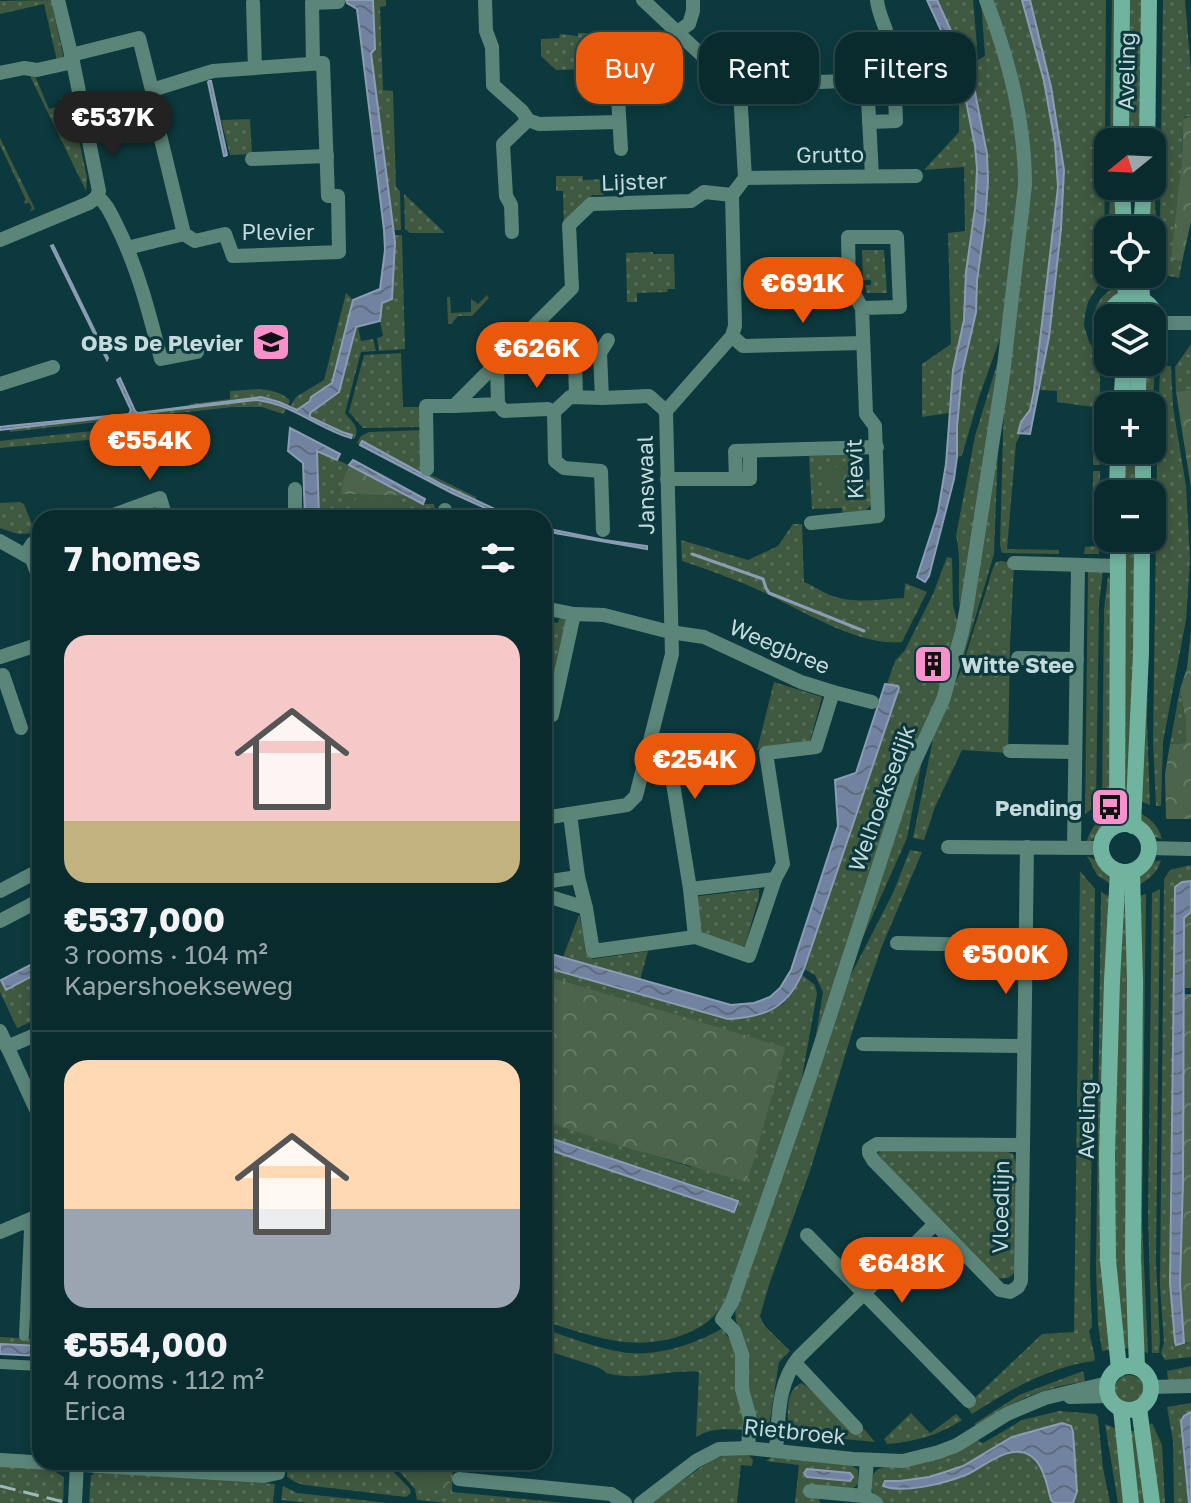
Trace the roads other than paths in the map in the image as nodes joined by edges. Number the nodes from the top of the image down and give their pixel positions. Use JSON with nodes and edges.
{"nodes":[{"id":1,"x":58,"y":0,"type":"edge"},
{"id":2,"x":485,"y":0,"type":"edge"},
{"id":3,"x":643,"y":0,"type":"edge"},
{"id":4,"x":693,"y":0,"type":"edge"},
{"id":5,"x":877,"y":0,"type":"edge"},
{"id":6,"x":986,"y":0,"type":"edge"},
{"id":7,"x":1122,"y":0,"type":"edge"},
{"id":8,"x":1149,"y":0,"type":"edge"},
{"id":9,"x":338,"y":2,"type":"dead end"},
{"id":10,"x":253,"y":3,"type":"dead end"},
{"id":11,"x":676,"y":31,"type":"junction"},
{"id":12,"x":699,"y":53,"type":"edge"},
{"id":13,"x":72,"y":58,"type":"junction"},
{"id":14,"x":313,"y":63,"type":"junction"},
{"id":15,"x":255,"y":68,"type":"junction"},
{"id":16,"x":0,"y":73,"type":"edge"},
{"id":17,"x":819,"y":82,"type":"edge"},
{"id":18,"x":152,"y":90,"type":"junction"},
{"id":19,"x":741,"y":104,"type":"edge"},
{"id":20,"x":528,"y":120,"type":"junction"},
{"id":21,"x":618,"y":122,"type":"junction"},
{"id":22,"x":869,"y":122,"type":"junction"},
{"id":23,"x":1121,"y":128,"type":"edge"},
{"id":24,"x":1147,"y":128,"type":"edge"},
{"id":25,"x":621,"y":149,"type":"dead end"},
{"id":26,"x":327,"y":156,"type":"junction"},
{"id":27,"x":252,"y":159,"type":"dead end"},
{"id":28,"x":872,"y":176,"type":"junction"},
{"id":29,"x":916,"y":176,"type":"dead end"},
{"id":30,"x":745,"y":178,"type":"junction"},
{"id":31,"x":732,"y":195,"type":"junction"},
{"id":32,"x":97,"y":196,"type":"junction"},
{"id":33,"x":512,"y":232,"type":"dead end"},
{"id":34,"x":184,"y":234,"type":"junction"},
{"id":35,"x":0,"y":240,"type":"edge"},
{"id":36,"x":127,"y":248,"type":"junction"},
{"id":37,"x":1130,"y":288,"type":"edge"},
{"id":38,"x":1137,"y":288,"type":"edge"},
{"id":39,"x":1134,"y":299,"type":"junction"},
{"id":40,"x":1117,"y":304,"type":"edge"},
{"id":41,"x":1143,"y":304,"type":"edge"},
{"id":42,"x":862,"y":308,"type":"junction"},
{"id":43,"x":1191,"y":323,"type":"edge"},
{"id":44,"x":1166,"y":327,"type":"edge"},
{"id":45,"x":732,"y":336,"type":"junction"},
{"id":46,"x":608,"y":340,"type":"dead end"},
{"id":47,"x":863,"y":343,"type":"junction"},
{"id":48,"x":197,"y":352,"type":"dead end"},
{"id":49,"x":575,"y":360,"type":"dead end"},
{"id":50,"x":497,"y":365,"type":"junction"},
{"id":51,"x":53,"y":367,"type":"dead end"},
{"id":52,"x":0,"y":384,"type":"edge"},
{"id":53,"x":573,"y":397,"type":"junction"},
{"id":54,"x":602,"y":398,"type":"junction"},
{"id":55,"x":498,"y":404,"type":"junction"},
{"id":56,"x":454,"y":406,"type":"junction"},
{"id":57,"x":666,"y":411,"type":"junction"},
{"id":58,"x":554,"y":412,"type":"junction"},
{"id":59,"x":877,"y":447,"type":"junction"},
{"id":60,"x":427,"y":469,"type":"dead end"},
{"id":61,"x":667,"y":479,"type":"junction"},
{"id":62,"x":295,"y":489,"type":"dead end"},
{"id":63,"x":127,"y":510,"type":"edge"},
{"id":64,"x":164,"y":510,"type":"edge"},
{"id":65,"x":295,"y":510,"type":"edge"},
{"id":66,"x":811,"y":523,"type":"dead end"},
{"id":67,"x":603,"y":530,"type":"dead end"},
{"id":68,"x":0,"y":541,"type":"edge"},
{"id":69,"x":32,"y":544,"type":"edge"},
{"id":70,"x":1118,"y":552,"type":"edge"},
{"id":71,"x":1142,"y":552,"type":"edge"},
{"id":72,"x":25,"y":555,"type":"junction"},
{"id":73,"x":32,"y":559,"type":"edge"},
{"id":74,"x":1014,"y":563,"type":"dead end"},
{"id":75,"x":1078,"y":565,"type":"junction"},
{"id":76,"x":1118,"y":566,"type":"junction"},
{"id":77,"x":552,"y":610,"type":"edge"},
{"id":78,"x":574,"y":614,"type":"junction"},
{"id":79,"x":670,"y":632,"type":"junction"},
{"id":80,"x":32,"y":649,"type":"edge"},
{"id":81,"x":1018,"y":658,"type":"dead end"},
{"id":82,"x":1077,"y":659,"type":"junction"},
{"id":83,"x":1,"y":667,"type":"edge"},
{"id":84,"x":833,"y":692,"type":"junction"},
{"id":85,"x":872,"y":702,"type":"dead end"},
{"id":86,"x":552,"y":715,"type":"edge"},
{"id":87,"x":21,"y":728,"type":"dead end"},
{"id":88,"x":1010,"y":751,"type":"dead end"},
{"id":89,"x":1075,"y":752,"type":"junction"},
{"id":90,"x":645,"y":759,"type":"junction"},
{"id":91,"x":570,"y":814,"type":"junction"},
{"id":92,"x":552,"y":817,"type":"edge"},
{"id":93,"x":1125,"y":826,"type":"junction"},
{"id":94,"x":948,"y":847,"type":"dead end"},
{"id":95,"x":1027,"y":847,"type":"junction"},
{"id":96,"x":1074,"y":847,"type":"junction"},
{"id":97,"x":1101,"y":848,"type":"junction"},
{"id":98,"x":1149,"y":848,"type":"junction"},
{"id":99,"x":1191,"y":849,"type":"edge"},
{"id":100,"x":1125,"y":871,"type":"junction"},
{"id":101,"x":32,"y":874,"type":"edge"},
{"id":102,"x":578,"y":877,"type":"junction"},
{"id":103,"x":775,"y":879,"type":"junction"},
{"id":104,"x":552,"y":881,"type":"edge"},
{"id":105,"x":690,"y":889,"type":"junction"},
{"id":106,"x":0,"y":891,"type":"edge"},
{"id":107,"x":552,"y":897,"type":"edge"},
{"id":108,"x":32,"y":904,"type":"edge"},
{"id":109,"x":586,"y":908,"type":"junction"},
{"id":110,"x":0,"y":921,"type":"edge"},
{"id":111,"x":695,"y":937,"type":"junction"},
{"id":112,"x":897,"y":943,"type":"dead end"},
{"id":113,"x":1026,"y":946,"type":"junction"},
{"id":114,"x":0,"y":1031,"type":"edge"},
{"id":115,"x":32,"y":1036,"type":"edge"},
{"id":116,"x":863,"y":1044,"type":"dead end"},
{"id":117,"x":1024,"y":1046,"type":"junction"},
{"id":118,"x":7,"y":1047,"type":"junction"},
{"id":119,"x":7,"y":1066,"type":"edge"},
{"id":120,"x":32,"y":1105,"type":"edge"},
{"id":121,"x":1023,"y":1145,"type":"junction"},
{"id":122,"x":32,"y":1218,"type":"edge"},
{"id":123,"x":25,"y":1221,"type":"junction"},
{"id":124,"x":935,"y":1224,"type":"junction"},
{"id":125,"x":0,"y":1232,"type":"edge"},
{"id":126,"x":807,"y":1235,"type":"dead end"},
{"id":127,"x":864,"y":1294,"type":"junction"},
{"id":128,"x":24,"y":1336,"type":"dead end"},
{"id":129,"x":795,"y":1363,"type":"junction"},
{"id":130,"x":0,"y":1364,"type":"edge"},
{"id":131,"x":32,"y":1366,"type":"edge"},
{"id":132,"x":1137,"y":1367,"type":"junction"},
{"id":133,"x":1119,"y":1369,"type":"junction"},
{"id":134,"x":1191,"y":1386,"type":"edge"},
{"id":135,"x":1151,"y":1387,"type":"junction"},
{"id":136,"x":1108,"y":1390,"type":"junction"},
{"id":137,"x":969,"y":1401,"type":"dead end"},
{"id":138,"x":1139,"y":1408,"type":"junction"},
{"id":139,"x":1121,"y":1409,"type":"junction"},
{"id":140,"x":856,"y":1428,"type":"dead end"},
{"id":141,"x":748,"y":1448,"type":"junction"},
{"id":142,"x":776,"y":1450,"type":"junction"},
{"id":143,"x":0,"y":1460,"type":"edge"},
{"id":144,"x":867,"y":1460,"type":"junction"},
{"id":145,"x":32,"y":1462,"type":"edge"},
{"id":146,"x":77,"y":1470,"type":"edge"},
{"id":147,"x":170,"y":1470,"type":"edge"},
{"id":148,"x":274,"y":1470,"type":"edge"},
{"id":149,"x":459,"y":1479,"type":"dead end"},
{"id":150,"x":810,"y":1491,"type":"dead end"},
{"id":151,"x":870,"y":1500,"type":"edge"},
{"id":152,"x":75,"y":1503,"type":"edge"},
{"id":153,"x":625,"y":1503,"type":"edge"},
{"id":154,"x":641,"y":1503,"type":"edge"},
{"id":155,"x":1131,"y":1503,"type":"edge"},
{"id":156,"x":1152,"y":1503,"type":"edge"}],
"edges":[{"from":1,"to":13,"type":"street"},
{"from":2,"to":20,"type":"street"},
{"from":3,"to":11,"type":"street"},
{"from":4,"to":11,"type":"street"},
{"from":5,"to":22,"type":"street"},
{"from":6,"to":141,"type":"street","name":"Welhoeksedijk"},
{"from":7,"to":23,"type":"main road","name":"Aveling"},
{"from":8,"to":24,"type":"main road","name":"Aveling"},
{"from":9,"to":14,"type":"street","name":"Plevier"},
{"from":10,"to":15,"type":"street"},
{"from":11,"to":12,"type":"street"},
{"from":11,"to":21,"type":"street"},
{"from":13,"to":16,"type":"street"},
{"from":13,"to":18,"type":"street"},
{"from":13,"to":32,"type":"street"},
{"from":14,"to":15,"type":"street"},
{"from":14,"to":26,"type":"street","name":"Plevier"},
{"from":15,"to":18,"type":"street"},
{"from":17,"to":22,"type":"street"},
{"from":18,"to":34,"type":"street"},
{"from":19,"to":30,"type":"street"},
{"from":20,"to":21,"type":"street"},
{"from":20,"to":33,"type":"street"},
{"from":21,"to":25,"type":"street"},
{"from":22,"to":28,"type":"street"},
{"from":26,"to":27,"type":"street"},
{"from":26,"to":34,"type":"street","name":"Plevier"},
{"from":28,"to":29,"type":"street","name":"Grutto"},
{"from":28,"to":30,"type":"street","name":"Grutto"},
{"from":30,"to":31,"type":"street"},
{"from":31,"to":45,"type":"street"},
{"from":31,"to":50,"type":"street","name":"Lijster"},
{"from":32,"to":35,"type":"street"},
{"from":32,"to":36,"type":"street"},
{"from":34,"to":36,"type":"street","name":"Plevier"},
{"from":36,"to":48,"type":"street"},
{"from":37,"to":39,"type":"main road"},
{"from":38,"to":39,"type":"main road"},
{"from":39,"to":40,"type":"main road"},
{"from":39,"to":41,"type":"main road"},
{"from":42,"to":42,"type":"street","name":"Kievit"},
{"from":42,"to":47,"type":"street","name":"Kievit"},
{"from":43,"to":44,"type":"street"},
{"from":45,"to":47,"type":"street"},
{"from":45,"to":57,"type":"street","name":"Janswaal"},
{"from":46,"to":54,"type":"street"},
{"from":47,"to":59,"type":"street","name":"Kievit"},
{"from":49,"to":53,"type":"street"},
{"from":50,"to":55,"type":"street"},
{"from":50,"to":56,"type":"street","name":"Lijster"},
{"from":51,"to":52,"type":"street"},
{"from":53,"to":54,"type":"street"},
{"from":53,"to":58,"type":"street"},
{"from":54,"to":57,"type":"street"},
{"from":55,"to":56,"type":"street","name":"Lijster"},
{"from":55,"to":58,"type":"street","name":"Lijster"},
{"from":56,"to":60,"type":"street","name":"Lijster"},
{"from":57,"to":61,"type":"street","name":"Janswaal"},
{"from":58,"to":67,"type":"street"},
{"from":59,"to":61,"type":"street"},
{"from":59,"to":66,"type":"street","name":"Kievit"},
{"from":61,"to":79,"type":"street","name":"Janswaal"},
{"from":62,"to":65,"type":"street"},
{"from":63,"to":64,"type":"street"},
{"from":68,"to":72,"type":"street"},
{"from":69,"to":72,"type":"street"},
{"from":70,"to":76,"type":"main road"},
{"from":71,"to":93,"type":"main road"},
{"from":72,"to":73,"type":"street"},
{"from":74,"to":75,"type":"street"},
{"from":75,"to":76,"type":"street"},
{"from":75,"to":82,"type":"street"},
{"from":76,"to":93,"type":"main road"},
{"from":77,"to":78,"type":"street","name":"Weegbree"},
{"from":78,"to":79,"type":"street","name":"Weegbree"},
{"from":78,"to":86,"type":"street"},
{"from":79,"to":84,"type":"street","name":"Weegbree"},
{"from":79,"to":90,"type":"street","name":"Janswaal"},
{"from":80,"to":83,"type":"street"},
{"from":81,"to":82,"type":"street"},
{"from":82,"to":89,"type":"street"},
{"from":83,"to":87,"type":"street"},
{"from":84,"to":85,"type":"street","name":"Weegbree"},
{"from":84,"to":103,"type":"street"},
{"from":88,"to":89,"type":"street"},
{"from":89,"to":96,"type":"street"},
{"from":90,"to":91,"type":"street","name":"Janswaal"},
{"from":90,"to":105,"type":"street"},
{"from":91,"to":92,"type":"street","name":"Janswaal"},
{"from":91,"to":102,"type":"street"},
{"from":93,"to":97,"type":"main road"},
{"from":93,"to":98,"type":"main road"},
{"from":94,"to":95,"type":"street"},
{"from":95,"to":96,"type":"street"},
{"from":95,"to":113,"type":"street"},
{"from":96,"to":97,"type":"street"},
{"from":97,"to":100,"type":"main road"},
{"from":98,"to":99,"type":"street"},
{"from":98,"to":100,"type":"main road"},
{"from":100,"to":132,"type":"main road"},
{"from":100,"to":133,"type":"main road","name":"Aveling"},
{"from":101,"to":106,"type":"street"},
{"from":102,"to":104,"type":"street"},
{"from":102,"to":109,"type":"street"},
{"from":103,"to":105,"type":"street"},
{"from":103,"to":111,"type":"street"},
{"from":105,"to":111,"type":"street"},
{"from":107,"to":109,"type":"street"},
{"from":108,"to":110,"type":"street"},
{"from":109,"to":111,"type":"street"},
{"from":112,"to":113,"type":"street"},
{"from":113,"to":117,"type":"street"},
{"from":114,"to":118,"type":"street"},
{"from":115,"to":118,"type":"street"},
{"from":116,"to":117,"type":"street"},
{"from":117,"to":121,"type":"street"},
{"from":118,"to":119,"type":"street"},
{"from":119,"to":120,"type":"street"},
{"from":121,"to":124,"type":"street","name":"Vloedlijn"},
{"from":121,"to":124,"type":"street","name":"Vloedlijn"},
{"from":122,"to":123,"type":"street"},
{"from":123,"to":125,"type":"street"},
{"from":123,"to":128,"type":"street"},
{"from":124,"to":127,"type":"street"},
{"from":126,"to":127,"type":"street"},
{"from":127,"to":129,"type":"street"},
{"from":127,"to":137,"type":"street"},
{"from":129,"to":140,"type":"street"},
{"from":129,"to":142,"type":"street"},
{"from":130,"to":131,"type":"street"},
{"from":132,"to":133,"type":"main road"},
{"from":132,"to":135,"type":"main road"},
{"from":133,"to":136,"type":"main road"},
{"from":134,"to":135,"type":"street"},
{"from":135,"to":138,"type":"main road"},
{"from":136,"to":139,"type":"main road"},
{"from":136,"to":144,"type":"street","name":"Rietbroek"},
{"from":138,"to":139,"type":"main road"},
{"from":138,"to":156,"type":"main road"},
{"from":139,"to":155,"type":"main road"},
{"from":141,"to":142,"type":"street","name":"Rietbroek"},
{"from":141,"to":154,"type":"street","name":"Rietbroek"},
{"from":142,"to":144,"type":"street","name":"Rietbroek"},
{"from":143,"to":145,"type":"street"},
{"from":144,"to":151,"type":"street","name":"Rietbroek"},
{"from":146,"to":152,"type":"street"},
{"from":147,"to":148,"type":"street"},
{"from":149,"to":153,"type":"street"},
{"from":150,"to":151,"type":"street","name":"Rietbroek"}]}
